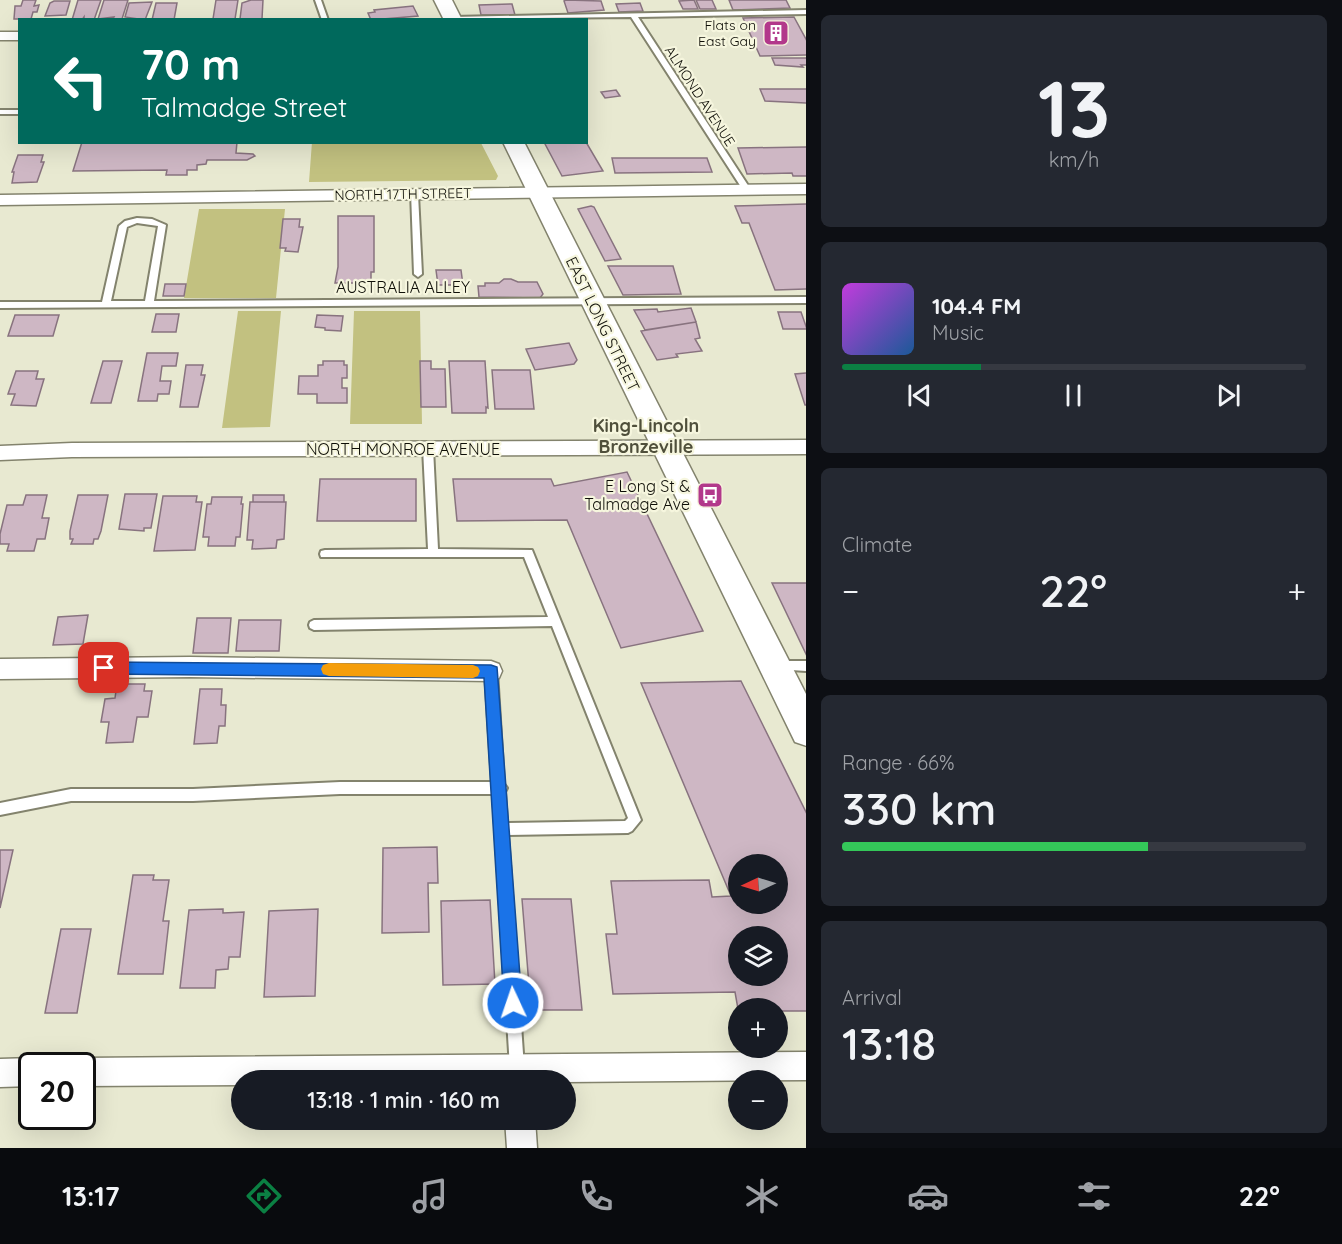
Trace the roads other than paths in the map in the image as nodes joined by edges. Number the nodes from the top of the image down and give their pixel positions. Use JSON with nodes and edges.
{"nodes":[{"id":1,"x":318,"y":0,"type":"edge"},
{"id":2,"x":443,"y":0,"type":"edge"},
{"id":3,"x":806,"y":12,"type":"edge"},
{"id":4,"x":633,"y":15,"type":"junction"},
{"id":5,"x":324,"y":18,"type":"edge"},
{"id":6,"x":452,"y":18,"type":"edge"},
{"id":7,"x":498,"y":18,"type":"edge"},
{"id":8,"x":0,"y":36,"type":"edge"},
{"id":9,"x":18,"y":36,"type":"edge"},
{"id":10,"x":0,"y":112,"type":"edge"},
{"id":11,"x":18,"y":112,"type":"edge"},
{"id":12,"x":514,"y":144,"type":"edge"},
{"id":13,"x":806,"y":189,"type":"edge"},
{"id":14,"x":747,"y":190,"type":"junction"},
{"id":15,"x":538,"y":193,"type":"junction"},
{"id":16,"x":414,"y":194,"type":"junction"},
{"id":17,"x":0,"y":200,"type":"edge"},
{"id":18,"x":418,"y":274,"type":"dead end"},
{"id":19,"x":806,"y":300,"type":"edge"},
{"id":20,"x":593,"y":301,"type":"junction"},
{"id":21,"x":106,"y":304,"type":"junction"},
{"id":22,"x":148,"y":304,"type":"junction"},
{"id":23,"x":0,"y":305,"type":"edge"},
{"id":24,"x":806,"y":447,"type":"edge"},
{"id":25,"x":428,"y":448,"type":"junction"},
{"id":26,"x":665,"y":448,"type":"junction"},
{"id":27,"x":0,"y":453,"type":"edge"},
{"id":28,"x":325,"y":554,"type":"dead end"},
{"id":29,"x":434,"y":554,"type":"junction"},
{"id":30,"x":554,"y":621,"type":"junction"},
{"id":31,"x":314,"y":625,"type":"dead end"},
{"id":32,"x":774,"y":666,"type":"junction"},
{"id":33,"x":806,"y":666,"type":"edge"},
{"id":34,"x":0,"y":669,"type":"edge"},
{"id":35,"x":491,"y":671,"type":"joint"},
{"id":36,"x":806,"y":729,"type":"edge"},
{"id":37,"x":501,"y":788,"type":"junction"},
{"id":38,"x":0,"y":809,"type":"edge"},
{"id":39,"x":503,"y":829,"type":"junction"},
{"id":40,"x":806,"y":1066,"type":"edge"},
{"id":41,"x":517,"y":1070,"type":"edge"},
{"id":42,"x":18,"y":1072,"type":"edge"},
{"id":43,"x":96,"y":1072,"type":"edge"},
{"id":44,"x":576,"y":1072,"type":"edge"},
{"id":45,"x":0,"y":1073,"type":"edge"},
{"id":46,"x":231,"y":1073,"type":"edge"},
{"id":47,"x":521,"y":1130,"type":"edge"},
{"id":48,"x":522,"y":1148,"type":"edge"}],
"edges":[{"from":1,"to":5,"type":"lane"},
{"from":2,"to":6,"type":"street"},
{"from":3,"to":4,"type":"lane"},
{"from":4,"to":7,"type":"lane"},
{"from":4,"to":14,"type":"lane","name":"ALMOND AVENUE"},
{"from":8,"to":9,"type":"street"},
{"from":10,"to":11,"type":"lane"},
{"from":12,"to":15,"type":"street","name":"EAST LONG STREET"},
{"from":13,"to":14,"type":"street","name":"NORTH 17TH STREET"},
{"from":14,"to":15,"type":"street","name":"NORTH 17TH STREET"},
{"from":15,"to":16,"type":"street","name":"NORTH 17TH STREET"},
{"from":15,"to":20,"type":"street","name":"EAST LONG STREET"},
{"from":16,"to":17,"type":"street","name":"NORTH 17TH STREET"},
{"from":16,"to":18,"type":"lane"},
{"from":19,"to":20,"type":"lane","name":"AUSTRALIA ALLEY"},
{"from":20,"to":22,"type":"lane","name":"AUSTRALIA ALLEY"},
{"from":20,"to":26,"type":"street","name":"EAST LONG STREET"},
{"from":21,"to":22,"type":"lane","name":"AUSTRALIA ALLEY"},
{"from":21,"to":22,"type":"lane"},
{"from":21,"to":23,"type":"lane","name":"AUSTRALIA ALLEY"},
{"from":24,"to":26,"type":"street","name":"NORTH MONROE AVENUE"},
{"from":25,"to":26,"type":"street","name":"NORTH MONROE AVENUE"},
{"from":25,"to":27,"type":"street","name":"NORTH MONROE AVENUE"},
{"from":25,"to":29,"type":"lane"},
{"from":26,"to":32,"type":"street","name":"EAST LONG STREET"},
{"from":28,"to":29,"type":"lane"},
{"from":29,"to":30,"type":"lane"},
{"from":30,"to":31,"type":"lane"},
{"from":30,"to":39,"type":"lane"},
{"from":32,"to":33,"type":"lane"},
{"from":32,"to":36,"type":"street","name":"EAST LONG STREET"},
{"from":34,"to":35,"type":"street"},
{"from":35,"to":37,"type":"lane"},
{"from":37,"to":38,"type":"lane"},
{"from":37,"to":39,"type":"lane"},
{"from":39,"to":41,"type":"lane"},
{"from":40,"to":44,"type":"street"},
{"from":42,"to":45,"type":"street"},
{"from":43,"to":46,"type":"street"},
{"from":47,"to":48,"type":"street"}]}
